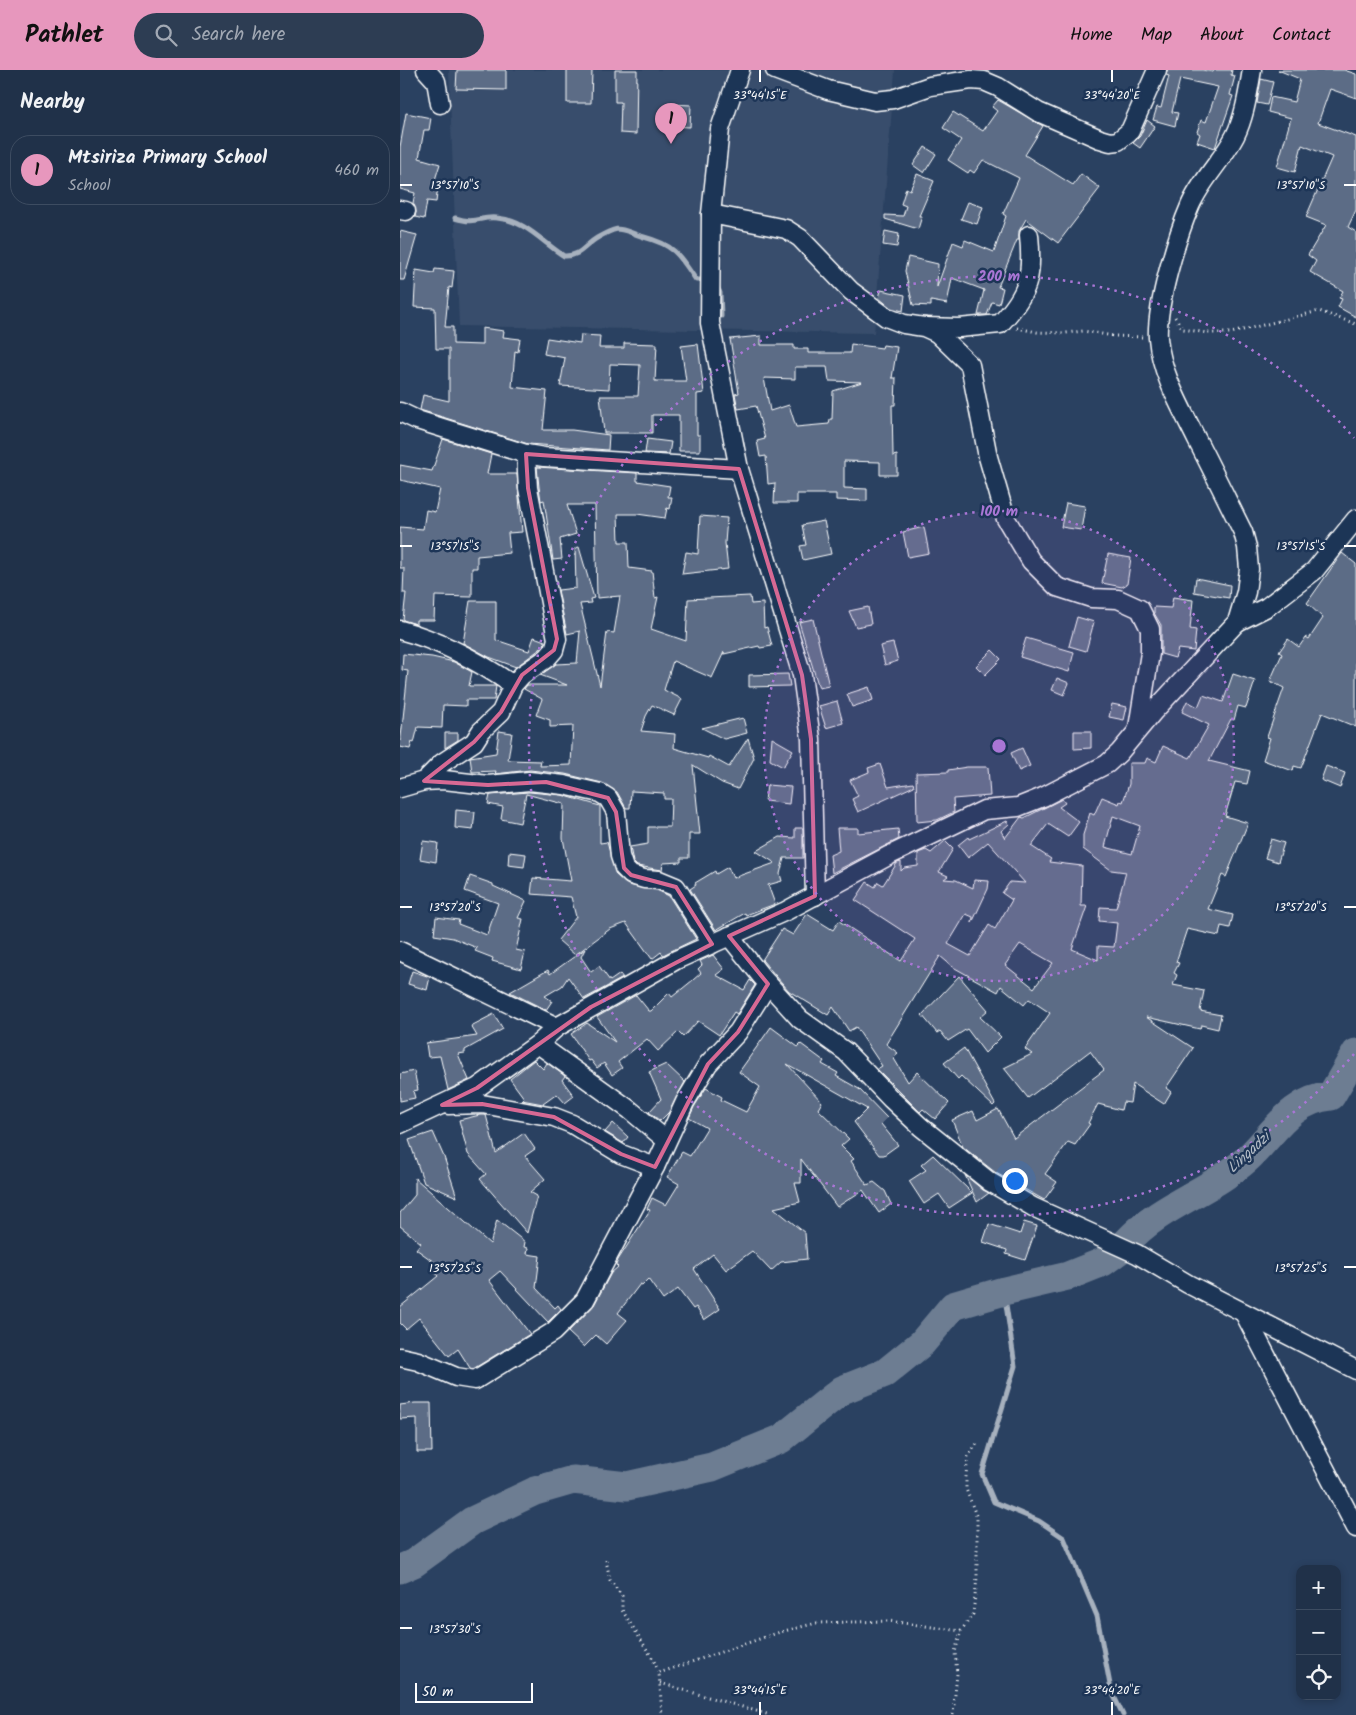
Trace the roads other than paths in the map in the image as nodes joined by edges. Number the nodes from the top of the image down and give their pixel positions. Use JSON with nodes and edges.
{"nodes":[{"id":1,"x":426,"y":70,"type":"edge"},
{"id":2,"x":740,"y":70,"type":"edge"},
{"id":3,"x":775,"y":70,"type":"edge"},
{"id":4,"x":1157,"y":70,"type":"edge"},
{"id":5,"x":1252,"y":70,"type":"edge"},
{"id":6,"x":440,"y":104,"type":"dead end"},
{"id":7,"x":711,"y":214,"type":"junction"},
{"id":8,"x":1030,"y":235,"type":"dead end"},
{"id":9,"x":924,"y":327,"type":"junction"},
{"id":10,"x":400,"y":412,"type":"edge"},
{"id":11,"x":526,"y":454,"type":"junction"},
{"id":12,"x":739,"y":469,"type":"junction"},
{"id":13,"x":1356,"y":519,"type":"edge"},
{"id":14,"x":1237,"y":622,"type":"junction"},
{"id":15,"x":400,"y":630,"type":"edge"},
{"id":16,"x":513,"y":685,"type":"junction"},
{"id":17,"x":1136,"y":734,"type":"junction"},
{"id":18,"x":424,"y":781,"type":"junction"},
{"id":19,"x":400,"y":788,"type":"edge"},
{"id":20,"x":815,"y":896,"type":"junction"},
{"id":21,"x":729,"y":936,"type":"junction"},
{"id":22,"x":712,"y":944,"type":"junction"},
{"id":23,"x":400,"y":951,"type":"edge"},
{"id":24,"x":768,"y":984,"type":"junction"},
{"id":25,"x":557,"y":1027,"type":"junction"},
{"id":26,"x":538,"y":1044,"type":"junction"},
{"id":27,"x":442,"y":1105,"type":"junction"},
{"id":28,"x":400,"y":1124,"type":"edge"},
{"id":29,"x":666,"y":1140,"type":"junction"},
{"id":30,"x":655,"y":1166,"type":"junction"},
{"id":31,"x":1244,"y":1312,"type":"junction"},
{"id":32,"x":400,"y":1357,"type":"edge"},
{"id":33,"x":1356,"y":1370,"type":"edge"},
{"id":34,"x":1356,"y":1528,"type":"edge"}],
"edges":[{"from":1,"to":6,"type":"street"},
{"from":2,"to":7,"type":"street"},
{"from":3,"to":4,"type":"street"},
{"from":5,"to":14,"type":"street"},
{"from":7,"to":9,"type":"street"},
{"from":7,"to":12,"type":"street"},
{"from":8,"to":9,"type":"street"},
{"from":9,"to":17,"type":"street"},
{"from":10,"to":11,"type":"street"},
{"from":11,"to":12,"type":"street"},
{"from":11,"to":16,"type":"street"},
{"from":12,"to":20,"type":"street"},
{"from":13,"to":14,"type":"street"},
{"from":14,"to":17,"type":"street"},
{"from":15,"to":16,"type":"street"},
{"from":16,"to":18,"type":"street"},
{"from":17,"to":20,"type":"street"},
{"from":18,"to":19,"type":"street"},
{"from":18,"to":22,"type":"street"},
{"from":20,"to":21,"type":"street"},
{"from":21,"to":22,"type":"street"},
{"from":21,"to":24,"type":"street"},
{"from":22,"to":25,"type":"street"},
{"from":23,"to":25,"type":"street"},
{"from":24,"to":29,"type":"street"},
{"from":24,"to":31,"type":"street"},
{"from":25,"to":26,"type":"street"},
{"from":26,"to":27,"type":"street"},
{"from":26,"to":29,"type":"street"},
{"from":27,"to":28,"type":"street"},
{"from":27,"to":30,"type":"street"},
{"from":29,"to":30,"type":"street"},
{"from":30,"to":32,"type":"street"},
{"from":31,"to":33,"type":"street"},
{"from":31,"to":34,"type":"street"}]}
